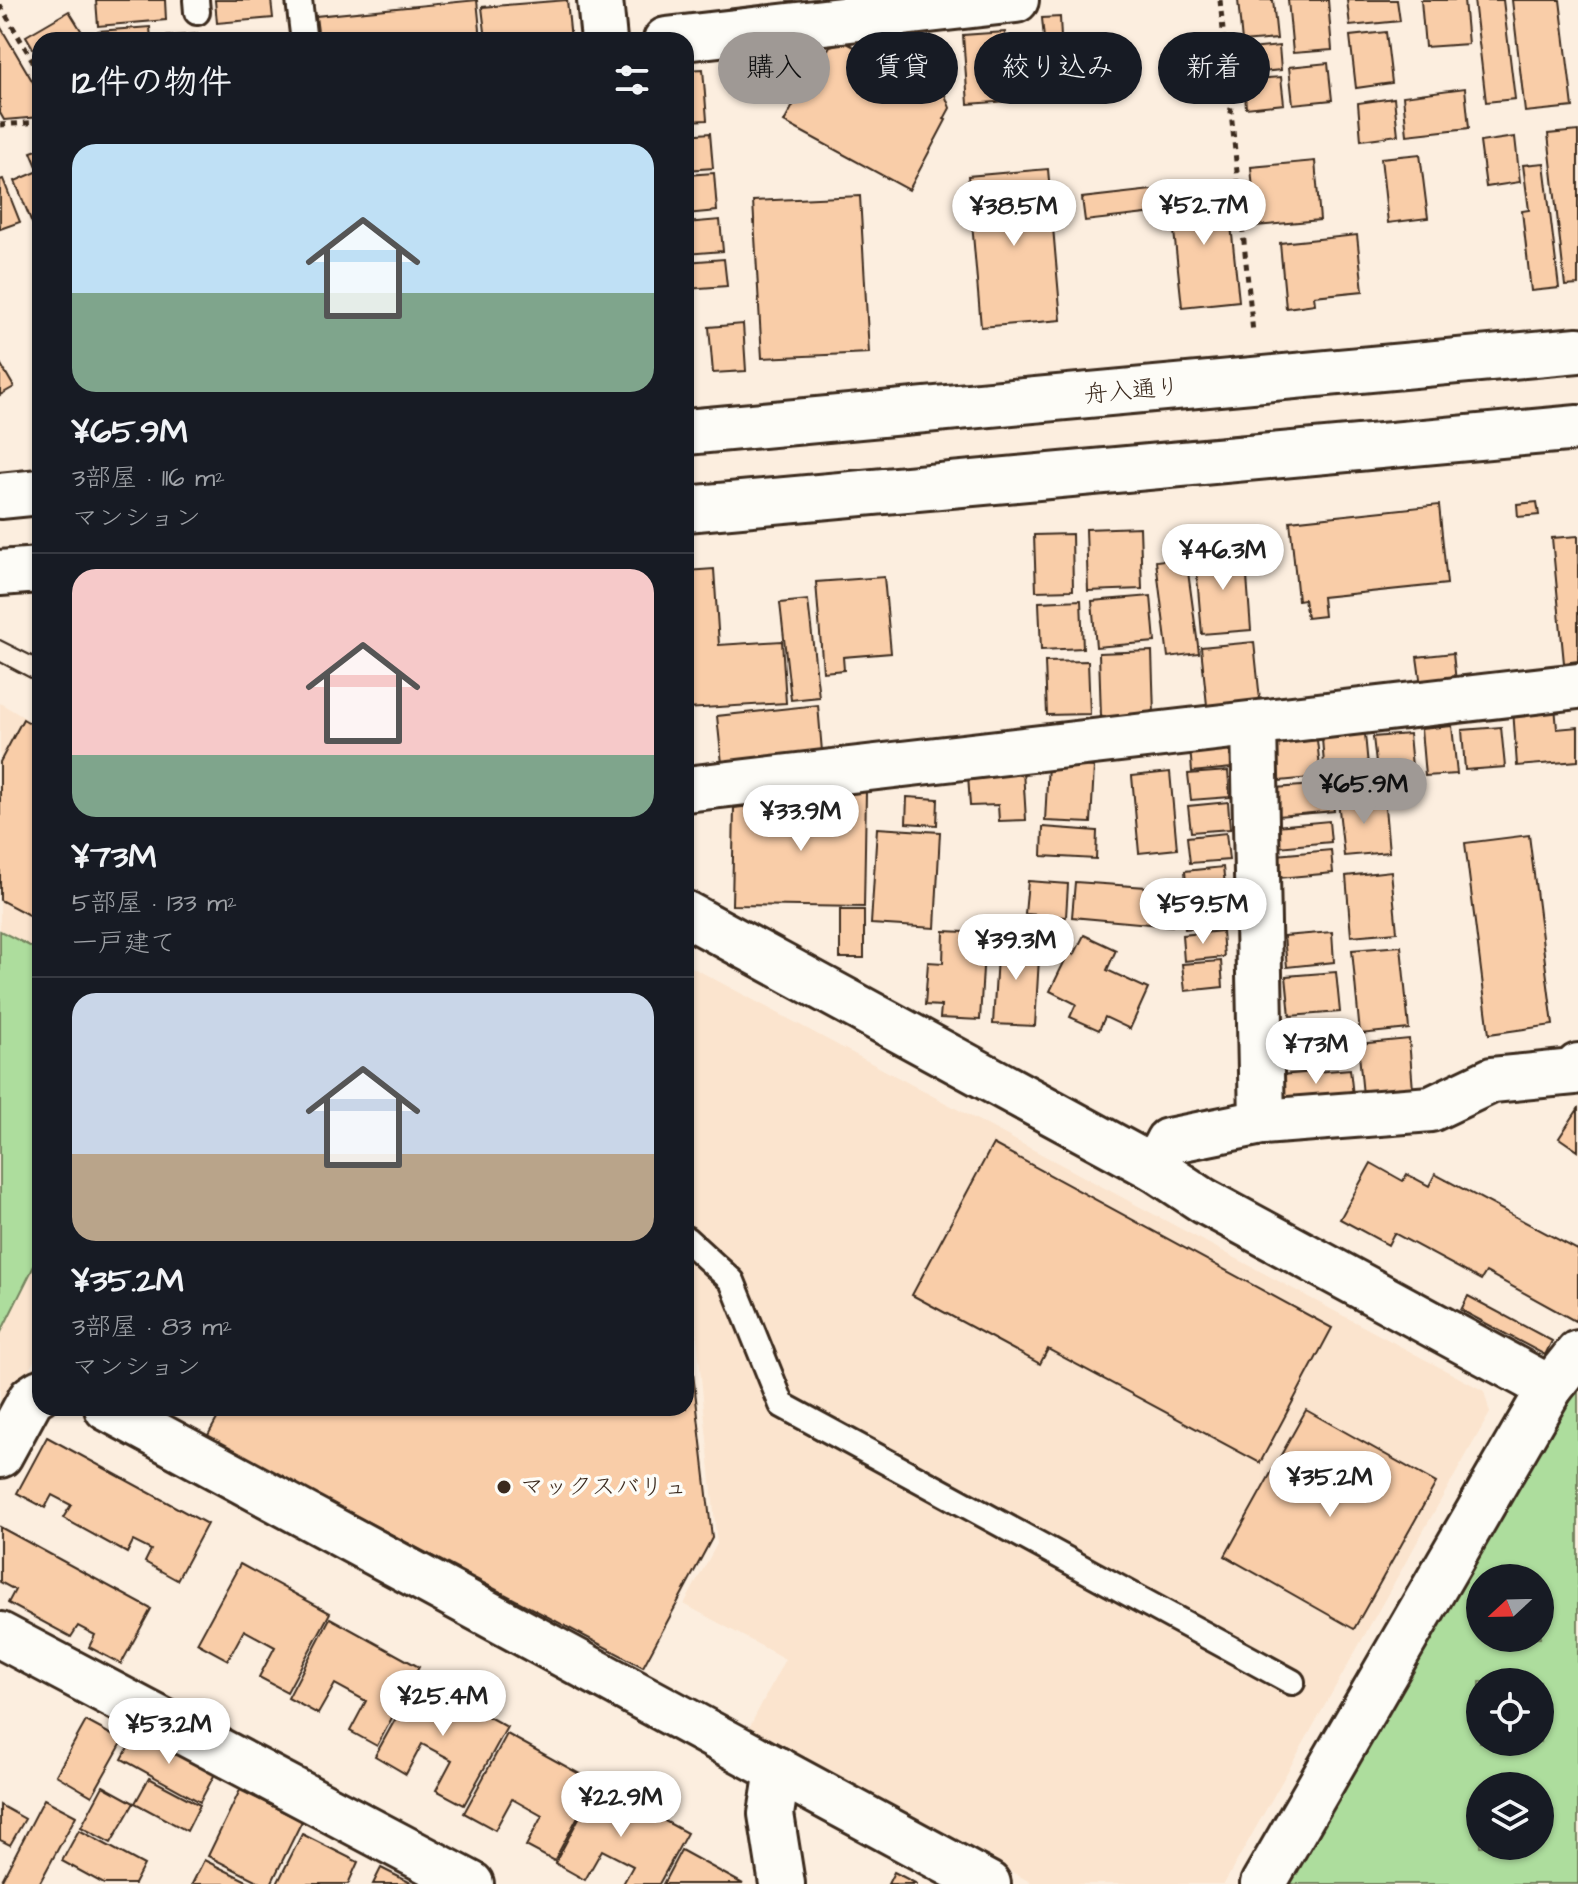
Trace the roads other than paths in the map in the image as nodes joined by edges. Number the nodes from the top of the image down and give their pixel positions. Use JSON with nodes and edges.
{"nodes":[{"id":1,"x":299,"y":0,"type":"edge"},
{"id":2,"x":600,"y":0,"type":"edge"},
{"id":3,"x":1016,"y":0,"type":"edge"},
{"id":4,"x":850,"y":9,"type":"edge"},
{"id":5,"x":303,"y":32,"type":"edge"},
{"id":6,"x":603,"y":32,"type":"edge"},
{"id":7,"x":694,"y":35,"type":"edge"},
{"id":8,"x":1578,"y":350,"type":"edge"},
{"id":9,"x":1578,"y":428,"type":"edge"},
{"id":10,"x":694,"y":431,"type":"edge"},
{"id":11,"x":32,"y":493,"type":"edge"},
{"id":12,"x":0,"y":496,"type":"edge"},
{"id":13,"x":694,"y":508,"type":"edge"},
{"id":14,"x":1578,"y":686,"type":"edge"},
{"id":15,"x":1254,"y":725,"type":"junction"},
{"id":16,"x":694,"y":788,"type":"edge"},
{"id":17,"x":694,"y":918,"type":"edge"},
{"id":18,"x":1578,"y":1066,"type":"edge"},
{"id":19,"x":1262,"y":1122,"type":"junction"},
{"id":20,"x":1154,"y":1168,"type":"junction"},
{"id":21,"x":694,"y":1246,"type":"edge"},
{"id":22,"x":1578,"y":1353,"type":"edge"},
{"id":23,"x":1550,"y":1388,"type":"junction"},
{"id":24,"x":32,"y":1397,"type":"edge"},
{"id":25,"x":122,"y":1416,"type":"edge"},
{"id":26,"x":0,"y":1455,"type":"edge"},
{"id":27,"x":0,"y":1635,"type":"edge"},
{"id":28,"x":1292,"y":1682,"type":"dead end"},
{"id":29,"x":778,"y":1770,"type":"junction"},
{"id":30,"x":471,"y":1884,"type":"edge"},
{"id":31,"x":782,"y":1884,"type":"edge"},
{"id":32,"x":988,"y":1884,"type":"edge"},
{"id":33,"x":1263,"y":1884,"type":"edge"}],
"edges":[{"from":1,"to":5,"type":"lane"},
{"from":2,"to":6,"type":"street"},
{"from":3,"to":4,"type":"street"},
{"from":4,"to":7,"type":"street"},
{"from":8,"to":10,"type":"street","name":"舟入通り"},
{"from":9,"to":13,"type":"street"},
{"from":11,"to":12,"type":"street"},
{"from":14,"to":15,"type":"street"},
{"from":15,"to":16,"type":"street"},
{"from":15,"to":19,"type":"street"},
{"from":17,"to":20,"type":"street"},
{"from":18,"to":19,"type":"street"},
{"from":19,"to":20,"type":"street"},
{"from":20,"to":23,"type":"street"},
{"from":21,"to":28,"type":"lane"},
{"from":22,"to":23,"type":"street"},
{"from":23,"to":33,"type":"street"},
{"from":24,"to":26,"type":"street"},
{"from":25,"to":29,"type":"street"},
{"from":27,"to":30,"type":"street"},
{"from":29,"to":31,"type":"street"},
{"from":29,"to":32,"type":"street"}]}
